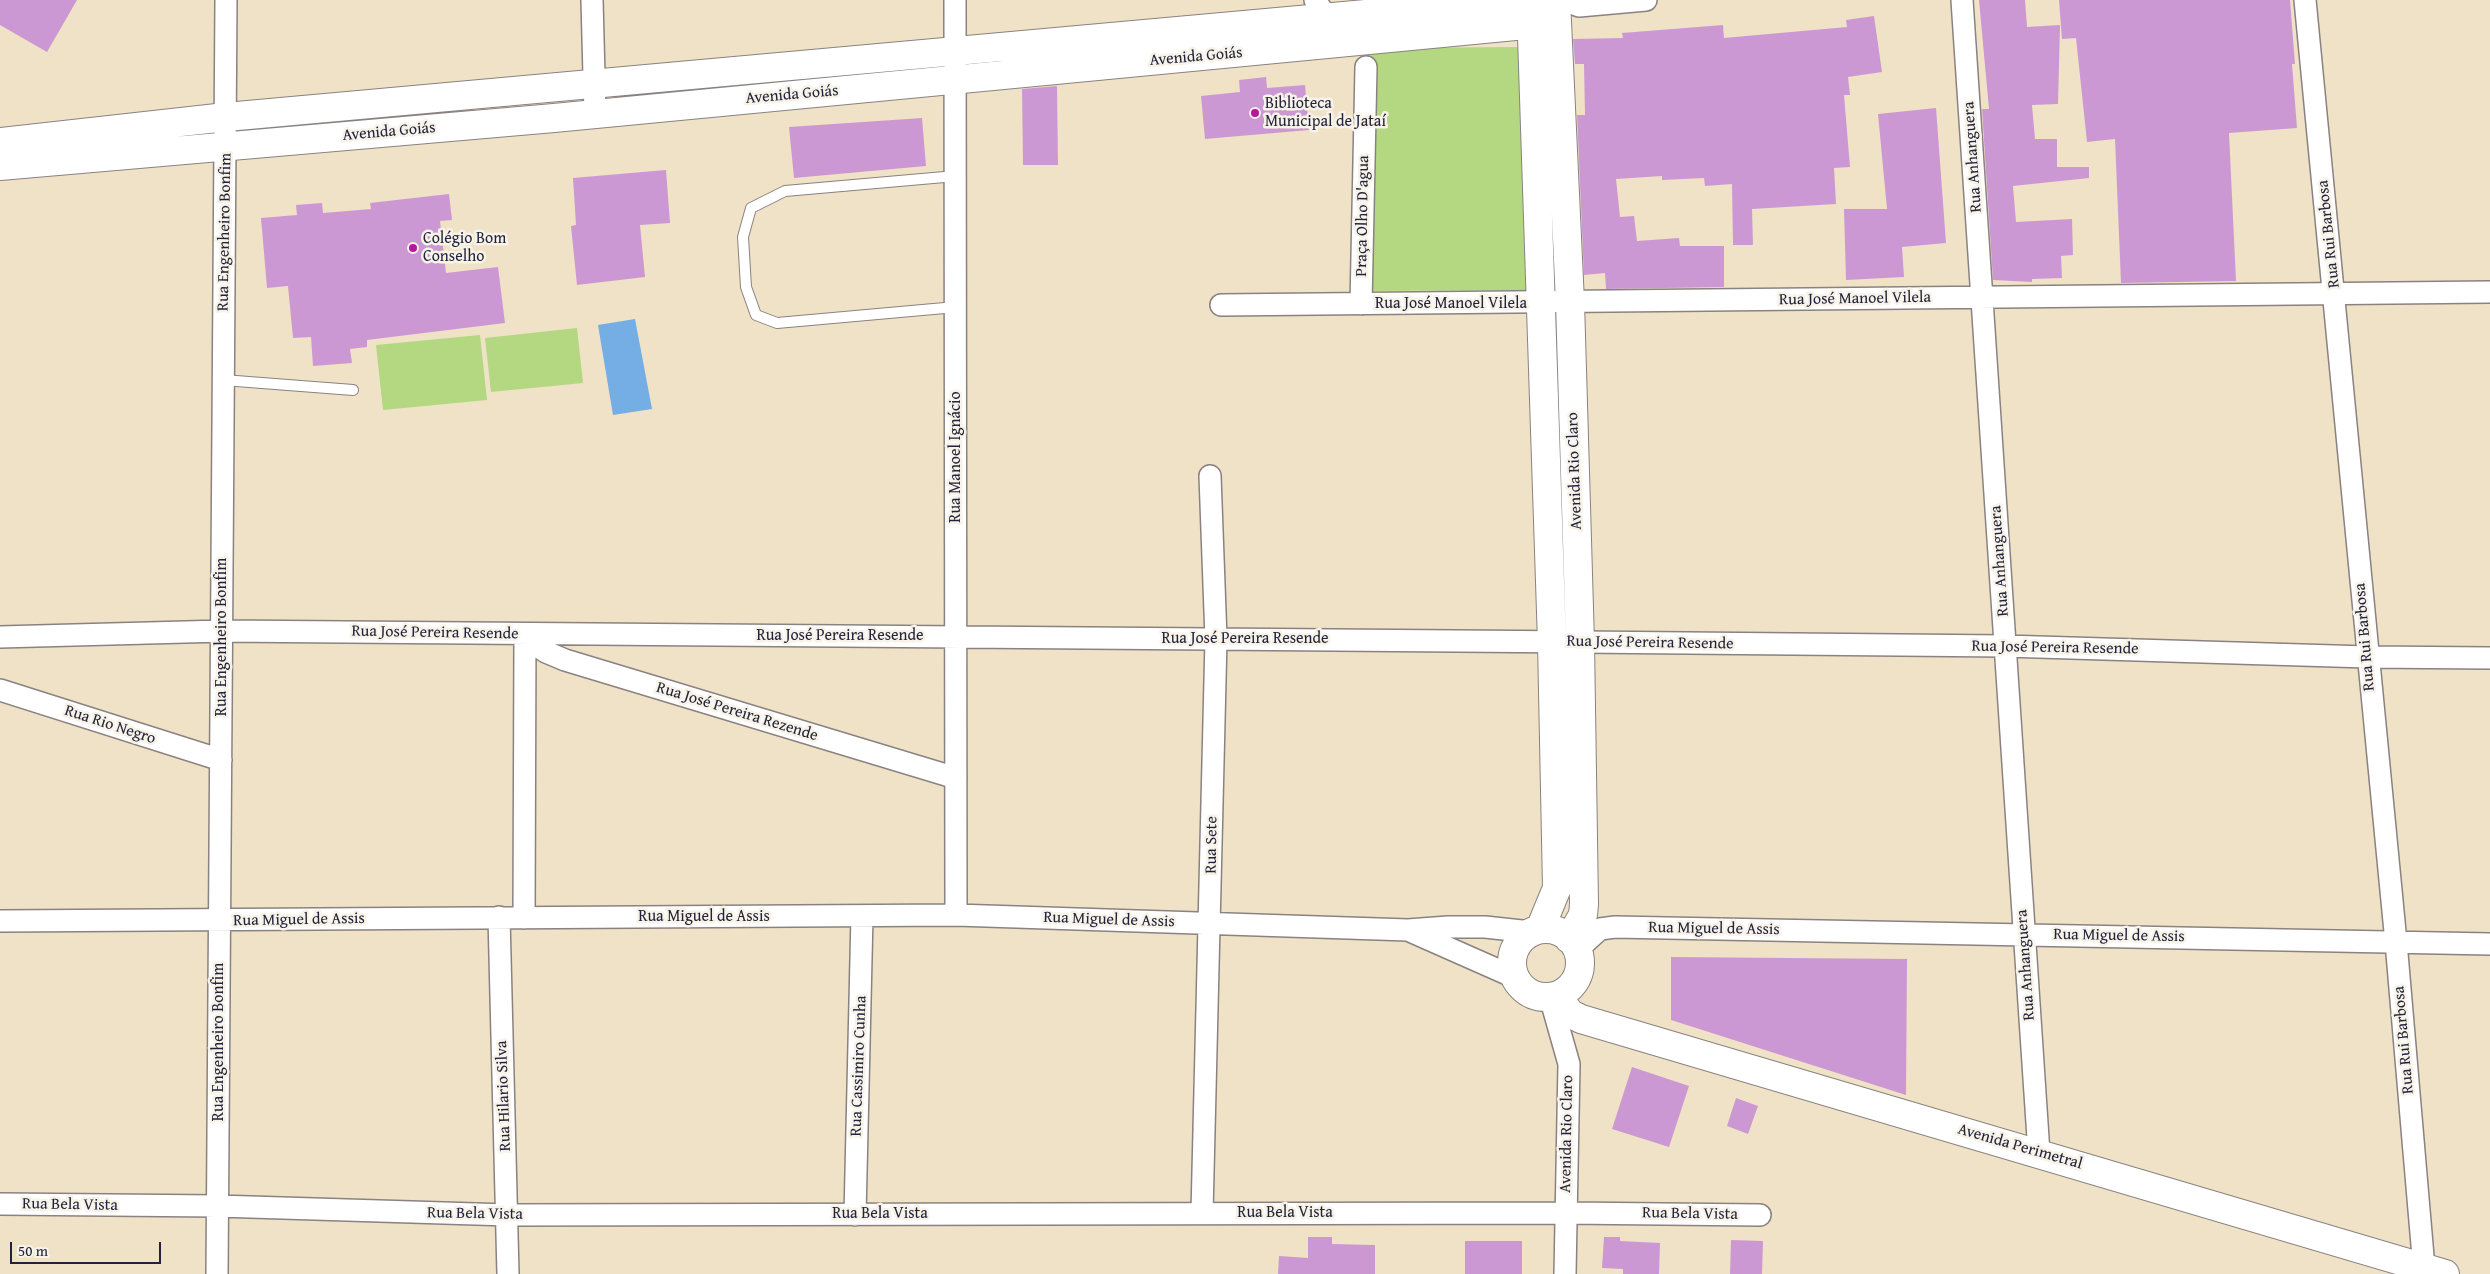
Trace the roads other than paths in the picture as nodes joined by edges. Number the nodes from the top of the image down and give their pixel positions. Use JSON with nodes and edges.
{"nodes":[{"id":1,"x":226,"y":0,"type":"edge"},
{"id":2,"x":592,"y":0,"type":"edge"},
{"id":3,"x":956,"y":0,"type":"edge"},
{"id":4,"x":1520,"y":0,"type":"edge"},
{"id":5,"x":1646,"y":0,"type":"edge"},
{"id":6,"x":1962,"y":0,"type":"edge"},
{"id":7,"x":2305,"y":0,"type":"edge"},
{"id":8,"x":1333,"y":9,"type":"edge"},
{"id":9,"x":1553,"y":9,"type":"edge"},
{"id":10,"x":1140,"y":34,"type":"junction"},
{"id":11,"x":1358,"y":51,"type":"junction"},
{"id":12,"x":956,"y":52,"type":"junction"},
{"id":13,"x":1144,"y":61,"type":"junction"},
{"id":14,"x":956,"y":79,"type":"junction"},
{"id":15,"x":594,"y":83,"type":"junction"},
{"id":16,"x":595,"y":114,"type":"junction"},
{"id":17,"x":226,"y":117,"type":"junction"},
{"id":18,"x":0,"y":142,"type":"edge"},
{"id":19,"x":226,"y":145,"type":"junction"},
{"id":20,"x":0,"y":166,"type":"edge"},
{"id":21,"x":956,"y":176,"type":"junction"},
{"id":22,"x":2490,"y":292,"type":"edge"},
{"id":23,"x":2335,"y":294,"type":"junction"},
{"id":24,"x":1982,"y":297,"type":"junction"},
{"id":25,"x":1570,"y":302,"type":"junction"},
{"id":26,"x":1541,"y":303,"type":"junction"},
{"id":27,"x":1361,"y":304,"type":"junction"},
{"id":28,"x":1221,"y":305,"type":"dead end"},
{"id":29,"x":956,"y":307,"type":"junction"},
{"id":30,"x":223,"y":380,"type":"junction"},
{"id":31,"x":353,"y":390,"type":"dead end"},
{"id":32,"x":1210,"y":476,"type":"dead end"},
{"id":33,"x":222,"y":631,"type":"junction"},
{"id":34,"x":525,"y":634,"type":"junction"},
{"id":35,"x":0,"y":636,"type":"edge"},
{"id":36,"x":956,"y":637,"type":"junction"},
{"id":37,"x":1216,"y":639,"type":"junction"},
{"id":38,"x":1552,"y":642,"type":"junction"},
{"id":39,"x":1580,"y":642,"type":"junction"},
{"id":40,"x":2005,"y":646,"type":"junction"},
{"id":41,"x":2367,"y":657,"type":"junction"},
{"id":42,"x":2490,"y":658,"type":"edge"},
{"id":43,"x":0,"y":690,"type":"edge"},
{"id":44,"x":221,"y":760,"type":"junction"},
{"id":45,"x":1554,"y":762,"type":"junction"},
{"id":46,"x":1582,"y":762,"type":"junction"},
{"id":47,"x":956,"y":778,"type":"junction"},
{"id":48,"x":956,"y":915,"type":"junction"},
{"id":49,"x":862,"y":916,"type":"junction"},
{"id":50,"x":499,"y":917,"type":"junction"},
{"id":51,"x":524,"y":918,"type":"junction"},
{"id":52,"x":0,"y":921,"type":"edge"},
{"id":53,"x":220,"y":921,"type":"junction"},
{"id":54,"x":1210,"y":924,"type":"junction"},
{"id":55,"x":1408,"y":930,"type":"junction"},
{"id":56,"x":1536,"y":931,"type":"junction"},
{"id":57,"x":2023,"y":934,"type":"junction"},
{"id":58,"x":2396,"y":942,"type":"junction"},
{"id":59,"x":1573,"y":944,"type":"junction"},
{"id":60,"x":2490,"y":944,"type":"edge"},
{"id":61,"x":1514,"y":977,"type":"junction"},
{"id":62,"x":1559,"y":993,"type":"junction"},
{"id":63,"x":2039,"y":1153,"type":"junction"},
{"id":64,"x":0,"y":1204,"type":"edge"},
{"id":65,"x":218,"y":1206,"type":"junction"},
{"id":66,"x":1202,"y":1213,"type":"junction"},
{"id":67,"x":1566,"y":1213,"type":"junction"},
{"id":68,"x":508,"y":1215,"type":"junction"},
{"id":69,"x":855,"y":1215,"type":"junction"},
{"id":70,"x":1760,"y":1215,"type":"dead end"},
{"id":71,"x":2430,"y":1272,"type":"edge"},
{"id":72,"x":217,"y":1274,"type":"edge"},
{"id":73,"x":508,"y":1274,"type":"edge"},
{"id":74,"x":1565,"y":1274,"type":"edge"}],
"edges":[{"from":1,"to":17,"type":"street","name":"Rua Engenheiro Bonfim"},
{"from":2,"to":15,"type":"street"},
{"from":3,"to":12,"type":"street","name":"Rua Manoel Ignácio"},
{"from":4,"to":8,"type":"main road","name":"Avenida Goiás"},
{"from":5,"to":9,"type":"street","name":"Avenida Goiás"},
{"from":6,"to":24,"type":"street","name":"Rua Anhanguera"},
{"from":7,"to":23,"type":"street","name":"Rua Rui Barbosa"},
{"from":8,"to":10,"type":"main road","name":"Avenida Goiás"},
{"from":8,"to":11,"type":"street"},
{"from":9,"to":11,"type":"main road","name":"Avenida Goiás"},
{"from":9,"to":25,"type":"main road","name":"Avenida Rio Claro"},
{"from":9,"to":26,"type":"main road","name":"Avenida Rio Claro"},
{"from":10,"to":12,"type":"main road","name":"Avenida Goiás"},
{"from":10,"to":13,"type":"main road"},
{"from":11,"to":13,"type":"main road","name":"Avenida Goiás"},
{"from":11,"to":27,"type":"street","name":"Praça Olho D'agua"},
{"from":12,"to":14,"type":"street","name":"Rua Manoel Ignácio"},
{"from":12,"to":15,"type":"main road","name":"Avenida Goiás"},
{"from":13,"to":14,"type":"main road","name":"Avenida Goiás"},
{"from":14,"to":16,"type":"main road","name":"Avenida Goiás"},
{"from":14,"to":21,"type":"street","name":"Rua Manoel Ignácio"},
{"from":15,"to":16,"type":"street"},
{"from":15,"to":17,"type":"main road","name":"Avenida Goiás"},
{"from":16,"to":19,"type":"main road","name":"Avenida Goiás"},
{"from":17,"to":18,"type":"main road","name":"Avenida Goiás"},
{"from":17,"to":19,"type":"street","name":"Rua Engenheiro Bonfim"},
{"from":19,"to":20,"type":"main road","name":"Avenida Goiás"},
{"from":19,"to":30,"type":"street","name":"Rua Engenheiro Bonfim"},
{"from":21,"to":29,"type":"street","name":"Rua Manoel Ignácio"},
{"from":21,"to":29,"type":"lane"},
{"from":22,"to":23,"type":"street","name":"Rua José Manoel Vilela"},
{"from":23,"to":24,"type":"street","name":"Rua José Manoel Vilela"},
{"from":23,"to":41,"type":"street","name":"Rua Rui Barbosa"},
{"from":24,"to":25,"type":"street","name":"Rua José Manoel Vilela"},
{"from":24,"to":40,"type":"street","name":"Rua Anhanguera"},
{"from":25,"to":26,"type":"street","name":"Rua José Manoel Vilela"},
{"from":25,"to":39,"type":"main road","name":"Avenida Rio Claro"},
{"from":26,"to":27,"type":"street","name":"Rua José Manoel Vilela"},
{"from":26,"to":38,"type":"main road","name":"Avenida Rio Claro"},
{"from":27,"to":28,"type":"street","name":"Rua José Manoel Vilela"},
{"from":29,"to":36,"type":"street","name":"Rua Manoel Ignácio"},
{"from":30,"to":31,"type":"lane"},
{"from":30,"to":33,"type":"street","name":"Rua Engenheiro Bonfim"},
{"from":32,"to":37,"type":"street","name":"Rua Sete"},
{"from":33,"to":34,"type":"street","name":"Rua José Pereira Resende"},
{"from":33,"to":35,"type":"street","name":"Rua José Pereira Resende"},
{"from":33,"to":44,"type":"street","name":"Rua Engenheiro Bonfim"},
{"from":34,"to":36,"type":"street","name":"Rua José Pereira Resende"},
{"from":34,"to":47,"type":"street","name":"Rua José Pereira Rezende"},
{"from":34,"to":51,"type":"street"},
{"from":36,"to":37,"type":"street","name":"Rua José Pereira Resende"},
{"from":36,"to":47,"type":"street","name":"Rua Manoel Ignácio"},
{"from":37,"to":38,"type":"street","name":"Rua José Pereira Resende"},
{"from":37,"to":54,"type":"street","name":"Rua Sete"},
{"from":38,"to":39,"type":"street","name":"Rua José Pereira Resende"},
{"from":38,"to":45,"type":"main road","name":"Avenida Rio Claro"},
{"from":39,"to":40,"type":"street","name":"Rua José Pereira Resende"},
{"from":39,"to":46,"type":"main road","name":"Avenida Rio Claro"},
{"from":40,"to":41,"type":"street","name":"Rua José Pereira Resende"},
{"from":40,"to":57,"type":"street","name":"Rua Anhanguera"},
{"from":41,"to":42,"type":"street","name":"Rua José Pereira Resende"},
{"from":41,"to":58,"type":"street","name":"Rua Rui Barbosa"},
{"from":43,"to":44,"type":"street","name":"Rua Rio Negro"},
{"from":44,"to":53,"type":"street","name":"Rua Engenheiro Bonfim"},
{"from":45,"to":46,"type":"main road"},
{"from":45,"to":56,"type":"main road","name":"Avenida Rio Claro"},
{"from":46,"to":59,"type":"main road","name":"Avenida Rio Claro"},
{"from":47,"to":48,"type":"street","name":"Rua Manoel Ignácio"},
{"from":48,"to":49,"type":"street","name":"Rua Miguel de Assis"},
{"from":48,"to":54,"type":"street","name":"Rua Miguel de Assis"},
{"from":49,"to":51,"type":"street","name":"Rua Miguel de Assis"},
{"from":49,"to":69,"type":"street","name":"Rua Cassimiro Cunha"},
{"from":50,"to":51,"type":"street","name":"Rua Miguel de Assis"},
{"from":50,"to":53,"type":"street","name":"Rua Miguel de Assis"},
{"from":50,"to":68,"type":"street","name":"Rua Hilario Silva"},
{"from":52,"to":53,"type":"street","name":"Rua Miguel de Assis"},
{"from":53,"to":65,"type":"street","name":"Rua Engenheiro Bonfim"},
{"from":54,"to":55,"type":"street","name":"Rua Miguel de Assis"},
{"from":54,"to":66,"type":"street","name":"Rua Sete"},
{"from":55,"to":56,"type":"street","name":"Rua Miguel de Assis"},
{"from":55,"to":61,"type":"street","name":"Rua Miguel de Assis"},
{"from":56,"to":59,"type":"main road"},
{"from":56,"to":61,"type":"main road"},
{"from":57,"to":58,"type":"street","name":"Rua Miguel de Assis"},
{"from":57,"to":59,"type":"street","name":"Rua Miguel de Assis"},
{"from":57,"to":63,"type":"street","name":"Rua Anhanguera"},
{"from":58,"to":60,"type":"street","name":"Rua Miguel de Assis"},
{"from":58,"to":71,"type":"street","name":"Rua Rui Barbosa"},
{"from":59,"to":62,"type":"main road"},
{"from":61,"to":62,"type":"main road"},
{"from":62,"to":63,"type":"main road","name":"Avenida Perimetral"},
{"from":62,"to":67,"type":"street","name":"Avenida Rio Claro"},
{"from":63,"to":71,"type":"main road","name":"Avenida Perimetral"},
{"from":64,"to":65,"type":"street","name":"Rua Bela Vista"},
{"from":65,"to":68,"type":"street","name":"Rua Bela Vista"},
{"from":65,"to":72,"type":"street","name":"Rua Engenheiro Bonfim"},
{"from":66,"to":67,"type":"street","name":"Rua Bela Vista"},
{"from":66,"to":69,"type":"street","name":"Rua Bela Vista"},
{"from":67,"to":70,"type":"street","name":"Rua Bela Vista"},
{"from":67,"to":74,"type":"street","name":"Avenida Rio Claro"},
{"from":68,"to":69,"type":"street","name":"Rua Bela Vista"},
{"from":68,"to":73,"type":"street","name":"Rua Hilario Silva"}]}
